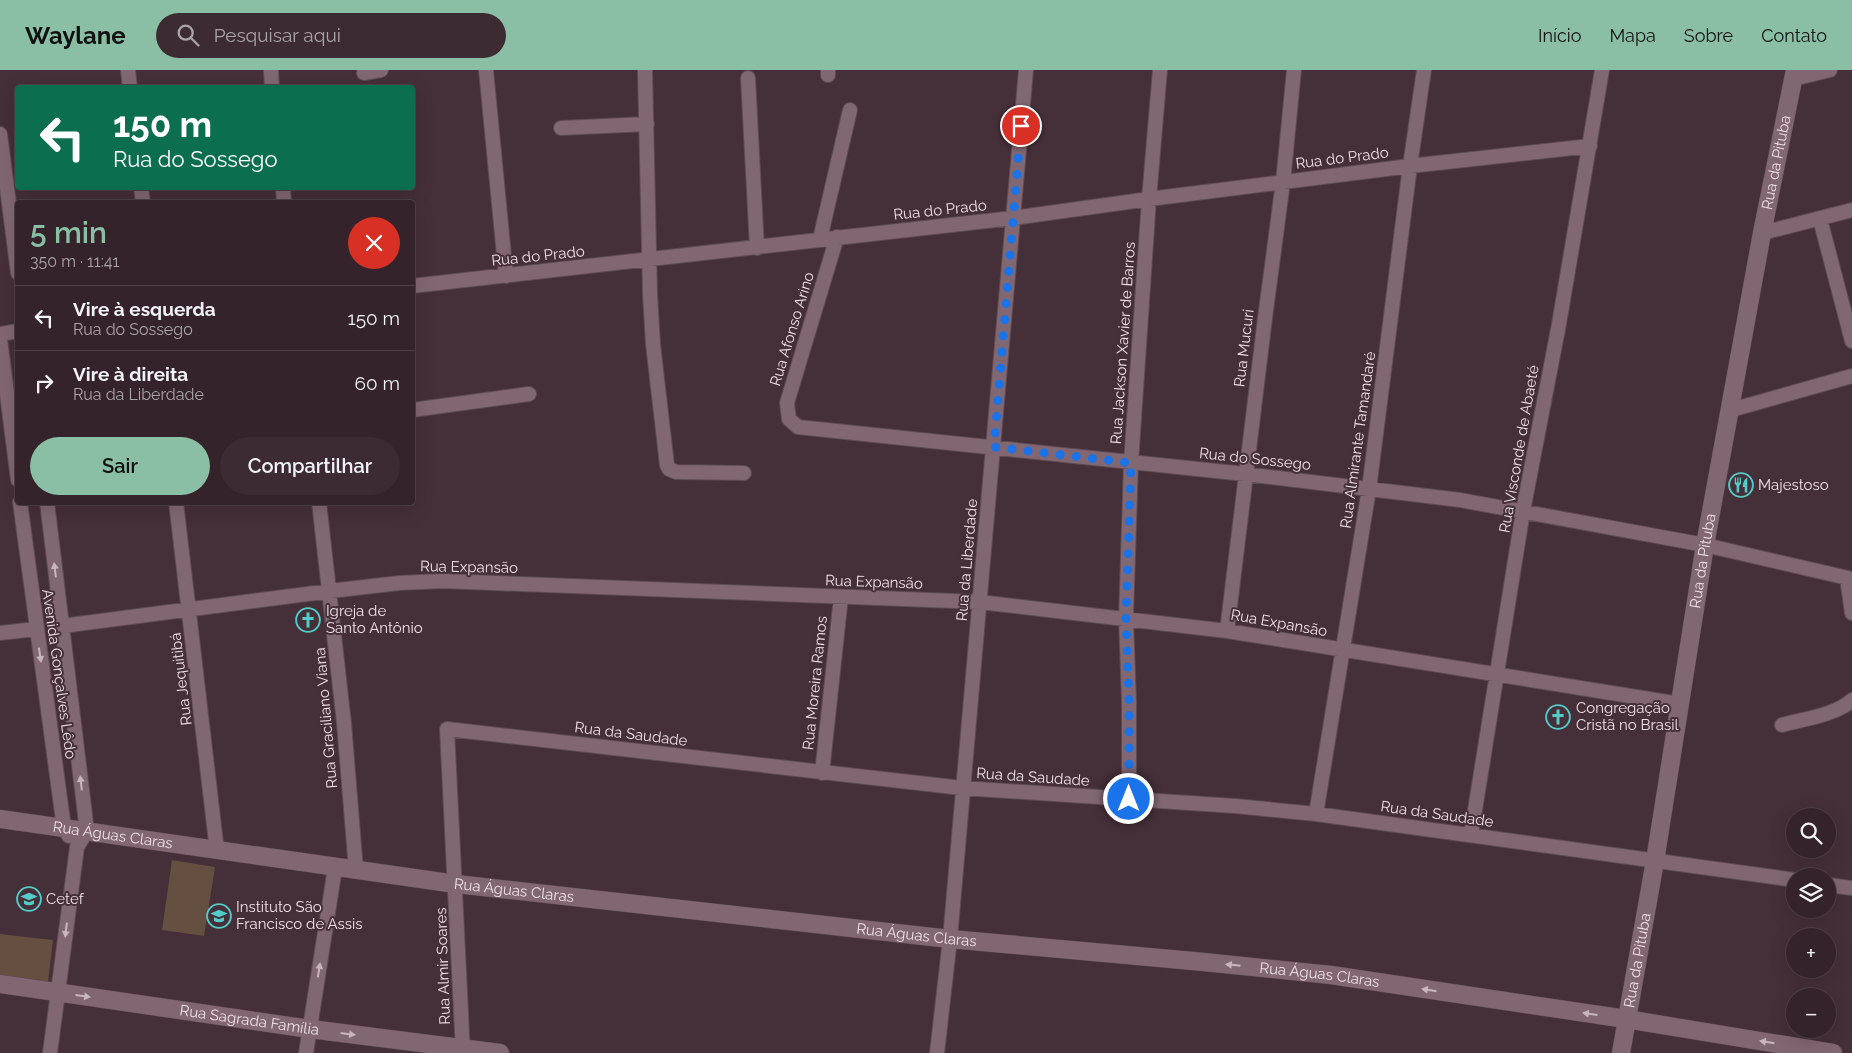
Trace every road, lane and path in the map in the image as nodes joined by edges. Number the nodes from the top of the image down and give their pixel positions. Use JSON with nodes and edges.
{"nodes":[{"id":1,"x":128,"y":70,"type":"edge"},
{"id":2,"x":271,"y":70,"type":"edge"},
{"id":3,"x":382,"y":70,"type":"edge"},
{"id":4,"x":486,"y":70,"type":"edge"},
{"id":5,"x":645,"y":70,"type":"edge"},
{"id":6,"x":1026,"y":70,"type":"edge"},
{"id":7,"x":1160,"y":70,"type":"edge"},
{"id":8,"x":1294,"y":70,"type":"edge"},
{"id":9,"x":1424,"y":70,"type":"edge"},
{"id":10,"x":1602,"y":70,"type":"edge"},
{"id":11,"x":1830,"y":70,"type":"edge"},
{"id":12,"x":364,"y":73,"type":"dead end"},
{"id":13,"x":1794,"y":75,"type":"edge"},
{"id":14,"x":748,"y":78,"type":"dead end"},
{"id":15,"x":130,"y":85,"type":"edge"},
{"id":16,"x":272,"y":85,"type":"edge"},
{"id":17,"x":850,"y":110,"type":"dead end"},
{"id":18,"x":647,"y":124,"type":"junction"},
{"id":19,"x":561,"y":128,"type":"dead end"},
{"id":20,"x":0,"y":134,"type":"edge"},
{"id":21,"x":1590,"y":146,"type":"junction"},
{"id":22,"x":1410,"y":166,"type":"junction"},
{"id":23,"x":1283,"y":182,"type":"junction"},
{"id":24,"x":1149,"y":199,"type":"junction"},
{"id":25,"x":1852,"y":210,"type":"edge"},
{"id":26,"x":1013,"y":218,"type":"junction"},
{"id":27,"x":1820,"y":219,"type":"junction"},
{"id":28,"x":1762,"y":233,"type":"junction"},
{"id":29,"x":837,"y":237,"type":"junction"},
{"id":30,"x":820,"y":239,"type":"junction"},
{"id":31,"x":757,"y":248,"type":"junction"},
{"id":32,"x":15,"y":250,"type":"edge"},
{"id":33,"x":649,"y":260,"type":"junction"},
{"id":34,"x":506,"y":276,"type":"junction"},
{"id":35,"x":415,"y":286,"type":"edge"},
{"id":36,"x":15,"y":332,"type":"edge"},
{"id":37,"x":0,"y":334,"type":"edge"},
{"id":38,"x":0,"y":340,"type":"edge"},
{"id":39,"x":1852,"y":341,"type":"edge"},
{"id":40,"x":1852,"y":376,"type":"edge"},
{"id":41,"x":529,"y":394,"type":"dead end"},
{"id":42,"x":415,"y":410,"type":"edge"},
{"id":43,"x":1731,"y":410,"type":"junction"},
{"id":44,"x":798,"y":426,"type":"joint"},
{"id":45,"x":994,"y":447,"type":"junction"},
{"id":46,"x":15,"y":457,"type":"edge"},
{"id":47,"x":1131,"y":463,"type":"junction"},
{"id":48,"x":744,"y":473,"type":"dead end"},
{"id":49,"x":1245,"y":474,"type":"junction"},
{"id":50,"x":1368,"y":489,"type":"junction"},
{"id":51,"x":20,"y":505,"type":"edge"},
{"id":52,"x":47,"y":505,"type":"edge"},
{"id":53,"x":176,"y":505,"type":"edge"},
{"id":54,"x":319,"y":505,"type":"edge"},
{"id":55,"x":1523,"y":511,"type":"junction"},
{"id":56,"x":1706,"y":545,"type":"junction"},
{"id":57,"x":1850,"y":578,"type":"edge"},
{"id":58,"x":330,"y":591,"type":"junction"},
{"id":59,"x":841,"y":597,"type":"junction"},
{"id":60,"x":980,"y":602,"type":"junction"},
{"id":61,"x":189,"y":610,"type":"junction"},
{"id":62,"x":1852,"y":613,"type":"edge"},
{"id":63,"x":1126,"y":618,"type":"junction"},
{"id":64,"x":62,"y":626,"type":"junction"},
{"id":65,"x":36,"y":629,"type":"junction"},
{"id":66,"x":1228,"y":631,"type":"junction"},
{"id":67,"x":0,"y":633,"type":"edge"},
{"id":68,"x":1343,"y":651,"type":"junction"},
{"id":69,"x":1497,"y":676,"type":"junction"},
{"id":70,"x":1852,"y":700,"type":"edge"},
{"id":71,"x":1680,"y":704,"type":"junction"},
{"id":72,"x":1782,"y":725,"type":"dead end"},
{"id":73,"x":447,"y":729,"type":"joint"},
{"id":74,"x":822,"y":773,"type":"junction"},
{"id":75,"x":962,"y":788,"type":"junction"},
{"id":76,"x":1129,"y":799,"type":"junction"},
{"id":77,"x":1316,"y":814,"type":"junction"},
{"id":78,"x":0,"y":819,"type":"edge"},
{"id":79,"x":64,"y":828,"type":"junction"},
{"id":80,"x":87,"y":831,"type":"junction"},
{"id":81,"x":1471,"y":835,"type":"junction"},
{"id":82,"x":76,"y":847,"type":"junction"},
{"id":83,"x":217,"y":851,"type":"junction"},
{"id":84,"x":1655,"y":861,"type":"junction"},
{"id":85,"x":334,"y":868,"type":"junction"},
{"id":86,"x":356,"y":870,"type":"junction"},
{"id":87,"x":1786,"y":879,"type":"edge"},
{"id":88,"x":456,"y":884,"type":"junction"},
{"id":89,"x":1836,"y":886,"type":"edge"},
{"id":90,"x":1852,"y":888,"type":"edge"},
{"id":91,"x":950,"y":940,"type":"junction"},
{"id":92,"x":0,"y":984,"type":"edge"},
{"id":93,"x":59,"y":992,"type":"junction"},
{"id":94,"x":1626,"y":1019,"type":"junction"},
{"id":95,"x":310,"y":1029,"type":"junction"},
{"id":96,"x":463,"y":1051,"type":"edge"},
{"id":97,"x":50,"y":1053,"type":"edge"},
{"id":98,"x":306,"y":1053,"type":"edge"},
{"id":99,"x":500,"y":1053,"type":"edge"},
{"id":100,"x":937,"y":1053,"type":"edge"},
{"id":101,"x":1621,"y":1053,"type":"edge"},
{"id":102,"x":1833,"y":1053,"type":"edge"}],
"edges":[{"from":1,"to":15,"type":"street"},
{"from":2,"to":16,"type":"street"},
{"from":3,"to":12,"type":"street"},
{"from":4,"to":34,"type":"street"},
{"from":5,"to":18,"type":"street"},
{"from":6,"to":26,"type":"street","name":"Rua da Liberdade"},
{"from":7,"to":24,"type":"street","name":"Rua Jackson Xavier de Barros"},
{"from":8,"to":23,"type":"street","name":"Rua Mucuri"},
{"from":9,"to":22,"type":"street","name":"Rua Almirante Tamandaré"},
{"from":10,"to":21,"type":"street","name":"Rua Visconde de Abaeté"},
{"from":11,"to":13,"type":"street"},
{"from":13,"to":28,"type":"street","name":"Rua da Pituba"},
{"from":14,"to":31,"type":"street"},
{"from":17,"to":30,"type":"street"},
{"from":18,"to":19,"type":"street"},
{"from":18,"to":33,"type":"street"},
{"from":20,"to":32,"type":"street"},
{"from":21,"to":22,"type":"street","name":"Rua do Prado"},
{"from":21,"to":55,"type":"street","name":"Rua Visconde de Abaeté"},
{"from":22,"to":23,"type":"street","name":"Rua do Prado"},
{"from":22,"to":50,"type":"street","name":"Rua Almirante Tamandaré"},
{"from":23,"to":24,"type":"street","name":"Rua do Prado"},
{"from":23,"to":49,"type":"street","name":"Rua Mucuri"},
{"from":24,"to":26,"type":"street","name":"Rua do Prado"},
{"from":24,"to":47,"type":"street","name":"Rua Jackson Xavier de Barros"},
{"from":25,"to":27,"type":"street"},
{"from":26,"to":29,"type":"street","name":"Rua do Prado"},
{"from":26,"to":45,"type":"street","name":"Rua da Liberdade"},
{"from":27,"to":28,"type":"street"},
{"from":27,"to":39,"type":"street"},
{"from":28,"to":43,"type":"street","name":"Rua da Pituba"},
{"from":29,"to":30,"type":"street","name":"Rua do Prado"},
{"from":29,"to":44,"type":"street","name":"Rua Afonso Arino"},
{"from":30,"to":31,"type":"street","name":"Rua do Prado"},
{"from":31,"to":33,"type":"street","name":"Rua do Prado"},
{"from":33,"to":34,"type":"street","name":"Rua do Prado"},
{"from":33,"to":48,"type":"street"},
{"from":34,"to":35,"type":"street","name":"Rua do Prado"},
{"from":36,"to":37,"type":"street"},
{"from":38,"to":46,"type":"street"},
{"from":40,"to":43,"type":"street"},
{"from":41,"to":42,"type":"street"},
{"from":43,"to":56,"type":"street","name":"Rua da Pituba"},
{"from":44,"to":45,"type":"street","name":"Rua do Sossego"},
{"from":45,"to":47,"type":"street","name":"Rua do Sossego"},
{"from":45,"to":60,"type":"street","name":"Rua da Liberdade"},
{"from":47,"to":49,"type":"street","name":"Rua do Sossego"},
{"from":47,"to":63,"type":"street","name":"Rua Jackson Xavier de Barros"},
{"from":49,"to":50,"type":"street","name":"Rua do Sossego"},
{"from":49,"to":66,"type":"street","name":"Rua Mucuri"},
{"from":50,"to":55,"type":"street","name":"Rua do Sossego"},
{"from":50,"to":68,"type":"street","name":"Rua Almirante Tamandaré"},
{"from":51,"to":65,"type":"street","name":"Avenida Gonçalves Lêdo"},
{"from":64,"to":52,"type":"street","name":"Avenida Gonçalves Lêdo","one_way":true},
{"from":53,"to":61,"type":"street","name":"Rua Jequitibá"},
{"from":54,"to":58,"type":"street","name":"Rua Graciliano Viana"},
{"from":55,"to":56,"type":"street","name":"Rua do Sossego"},
{"from":55,"to":69,"type":"street","name":"Rua Visconde de Abaeté"},
{"from":56,"to":57,"type":"street","name":"Rua do Sossego"},
{"from":56,"to":71,"type":"street","name":"Rua da Pituba"},
{"from":57,"to":62,"type":"street"},
{"from":58,"to":59,"type":"street","name":"Rua Expansão"},
{"from":58,"to":61,"type":"street","name":"Rua Expansão"},
{"from":58,"to":86,"type":"street","name":"Rua Graciliano Viana"},
{"from":59,"to":60,"type":"street","name":"Rua Expansão"},
{"from":59,"to":74,"type":"street","name":"Rua Moreira Ramos"},
{"from":60,"to":63,"type":"street","name":"Rua Expansão"},
{"from":60,"to":75,"type":"street","name":"Rua da Liberdade"},
{"from":61,"to":64,"type":"street","name":"Rua Expansão"},
{"from":61,"to":83,"type":"street","name":"Rua Jequitibá"},
{"from":63,"to":66,"type":"street","name":"Rua Expansão"},
{"from":63,"to":76,"type":"street","name":"Rua Jackson Xavier de Barros"},
{"from":80,"to":64,"type":"street","name":"Avenida Gonçalves Lêdo","one_way":true},
{"from":65,"to":67,"type":"street"},
{"from":65,"to":79,"type":"street","name":"Avenida Gonçalves Lêdo","one_way":true},
{"from":66,"to":68,"type":"street","name":"Rua Expansão"},
{"from":68,"to":69,"type":"street","name":"Rua Expansão"},
{"from":68,"to":77,"type":"street","name":"Rua Almirante Tamandaré"},
{"from":69,"to":71,"type":"street","name":"Rua Expansão"},
{"from":69,"to":81,"type":"street","name":"Rua Visconde de Abaeté"},
{"from":70,"to":72,"type":"street"},
{"from":71,"to":84,"type":"street","name":"Rua da Pituba"},
{"from":73,"to":74,"type":"street","name":"Rua da Saudade"},
{"from":73,"to":88,"type":"street","name":"Rua Almir Soares"},
{"from":74,"to":75,"type":"street","name":"Rua da Saudade"},
{"from":75,"to":76,"type":"street","name":"Rua da Saudade"},
{"from":75,"to":91,"type":"street","name":"Rua da Liberdade"},
{"from":76,"to":77,"type":"street","name":"Rua da Saudade"},
{"from":77,"to":81,"type":"street","name":"Rua da Saudade"},
{"from":78,"to":79,"type":"street","name":"Rua Águas Claras"},
{"from":79,"to":80,"type":"street","name":"Rua Águas Claras"},
{"from":79,"to":82,"type":"street","name":"Avenida Gonçalves Lêdo"},
{"from":80,"to":82,"type":"street"},
{"from":80,"to":83,"type":"street","name":"Rua Águas Claras"},
{"from":81,"to":84,"type":"street","name":"Rua da Saudade"},
{"from":82,"to":93,"type":"street","one_way":true},
{"from":83,"to":85,"type":"street","name":"Rua Águas Claras"},
{"from":84,"to":87,"type":"street","name":"Rua da Saudade"},
{"from":84,"to":94,"type":"street","name":"Rua da Pituba"},
{"from":85,"to":86,"type":"street","name":"Rua Águas Claras"},
{"from":95,"to":85,"type":"street","one_way":true},
{"from":86,"to":88,"type":"street","name":"Rua Águas Claras"},
{"from":88,"to":91,"type":"street","name":"Rua Águas Claras"},
{"from":88,"to":96,"type":"street","name":"Rua Almir Soares"},
{"from":89,"to":90,"type":"street"},
{"from":94,"to":91,"type":"street","name":"Rua Águas Claras","one_way":true},
{"from":91,"to":100,"type":"street","name":"Rua da Liberdade"},
{"from":92,"to":93,"type":"street","name":"Rua Sagrada Família"},
{"from":93,"to":95,"type":"street","name":"Rua Sagrada Família","one_way":true},
{"from":93,"to":97,"type":"street"},
{"from":94,"to":101,"type":"street","name":"Rua da Pituba"},
{"from":102,"to":94,"type":"street","name":"Rua Águas Claras","one_way":true},
{"from":95,"to":96,"type":"street","name":"Rua Sagrada Família","one_way":true},
{"from":95,"to":98,"type":"street"},
{"from":96,"to":99,"type":"street","name":"Rua Sagrada Família"}]}
